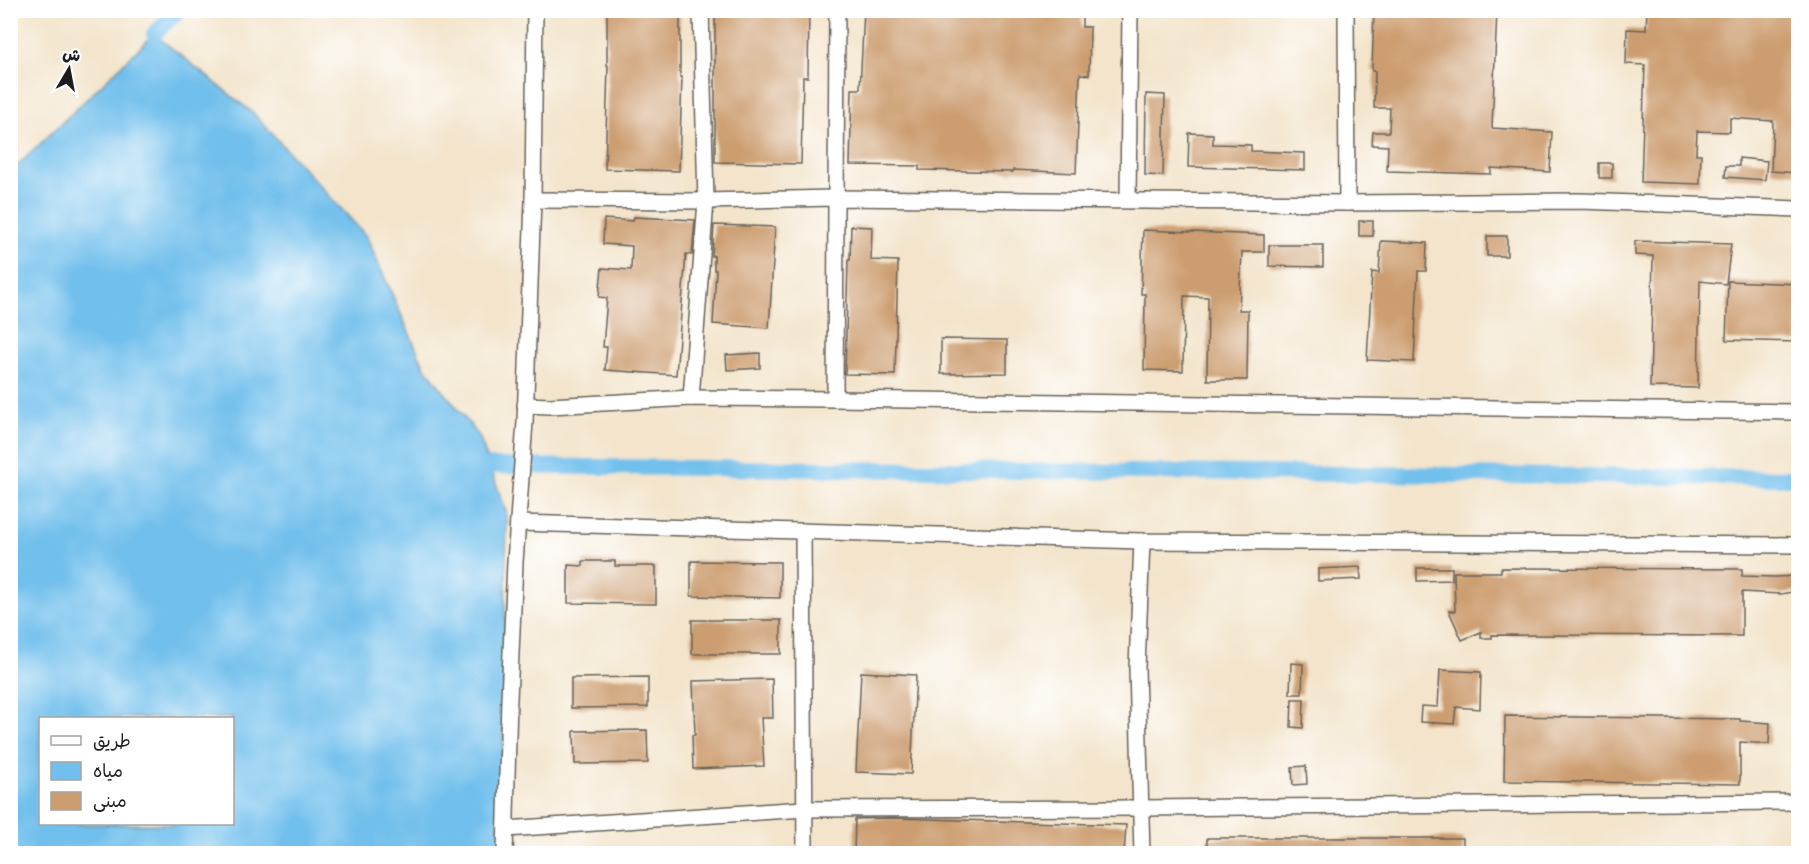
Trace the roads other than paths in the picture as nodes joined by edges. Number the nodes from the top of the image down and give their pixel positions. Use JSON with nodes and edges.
{"nodes":[{"id":1,"x":536,"y":10,"type":"edge"},
{"id":2,"x":701,"y":10,"type":"edge"},
{"id":3,"x":837,"y":10,"type":"edge"},
{"id":4,"x":1130,"y":10,"type":"edge"},
{"id":5,"x":1346,"y":10,"type":"edge"},
{"id":6,"x":835,"y":198,"type":"junction"},
{"id":7,"x":533,"y":200,"type":"junction"},
{"id":8,"x":1128,"y":200,"type":"junction"},
{"id":9,"x":706,"y":201,"type":"junction"},
{"id":10,"x":1347,"y":202,"type":"junction"},
{"id":11,"x":1798,"y":209,"type":"edge"},
{"id":12,"x":691,"y":399,"type":"junction"},
{"id":13,"x":835,"y":399,"type":"junction"},
{"id":14,"x":525,"y":405,"type":"junction"},
{"id":15,"x":1798,"y":412,"type":"edge"},
{"id":16,"x":518,"y":523,"type":"junction"},
{"id":17,"x":803,"y":531,"type":"junction"},
{"id":18,"x":1142,"y":541,"type":"junction"},
{"id":19,"x":1798,"y":545,"type":"edge"},
{"id":20,"x":1798,"y":802,"type":"edge"},
{"id":21,"x":1140,"y":808,"type":"junction"},
{"id":22,"x":805,"y":809,"type":"junction"},
{"id":23,"x":506,"y":829,"type":"junction"},
{"id":24,"x":505,"y":854,"type":"edge"},
{"id":25,"x":805,"y":854,"type":"edge"},
{"id":26,"x":1142,"y":854,"type":"edge"}],
"edges":[{"from":1,"to":7,"type":"street"},
{"from":2,"to":9,"type":"street"},
{"from":3,"to":6,"type":"street"},
{"from":4,"to":8,"type":"street"},
{"from":5,"to":10,"type":"street"},
{"from":6,"to":8,"type":"street"},
{"from":6,"to":9,"type":"street"},
{"from":6,"to":13,"type":"street"},
{"from":7,"to":9,"type":"street"},
{"from":7,"to":14,"type":"street"},
{"from":8,"to":10,"type":"street"},
{"from":9,"to":12,"type":"street"},
{"from":10,"to":11,"type":"street"},
{"from":12,"to":13,"type":"street"},
{"from":12,"to":14,"type":"street"},
{"from":13,"to":15,"type":"street"},
{"from":14,"to":16,"type":"street"},
{"from":16,"to":17,"type":"street"},
{"from":16,"to":23,"type":"street"},
{"from":17,"to":18,"type":"street"},
{"from":17,"to":22,"type":"street"},
{"from":18,"to":19,"type":"street"},
{"from":18,"to":21,"type":"street"},
{"from":20,"to":21,"type":"street"},
{"from":21,"to":22,"type":"street"},
{"from":21,"to":26,"type":"street"},
{"from":22,"to":23,"type":"street"},
{"from":22,"to":25,"type":"street"},
{"from":23,"to":24,"type":"street"}]}
